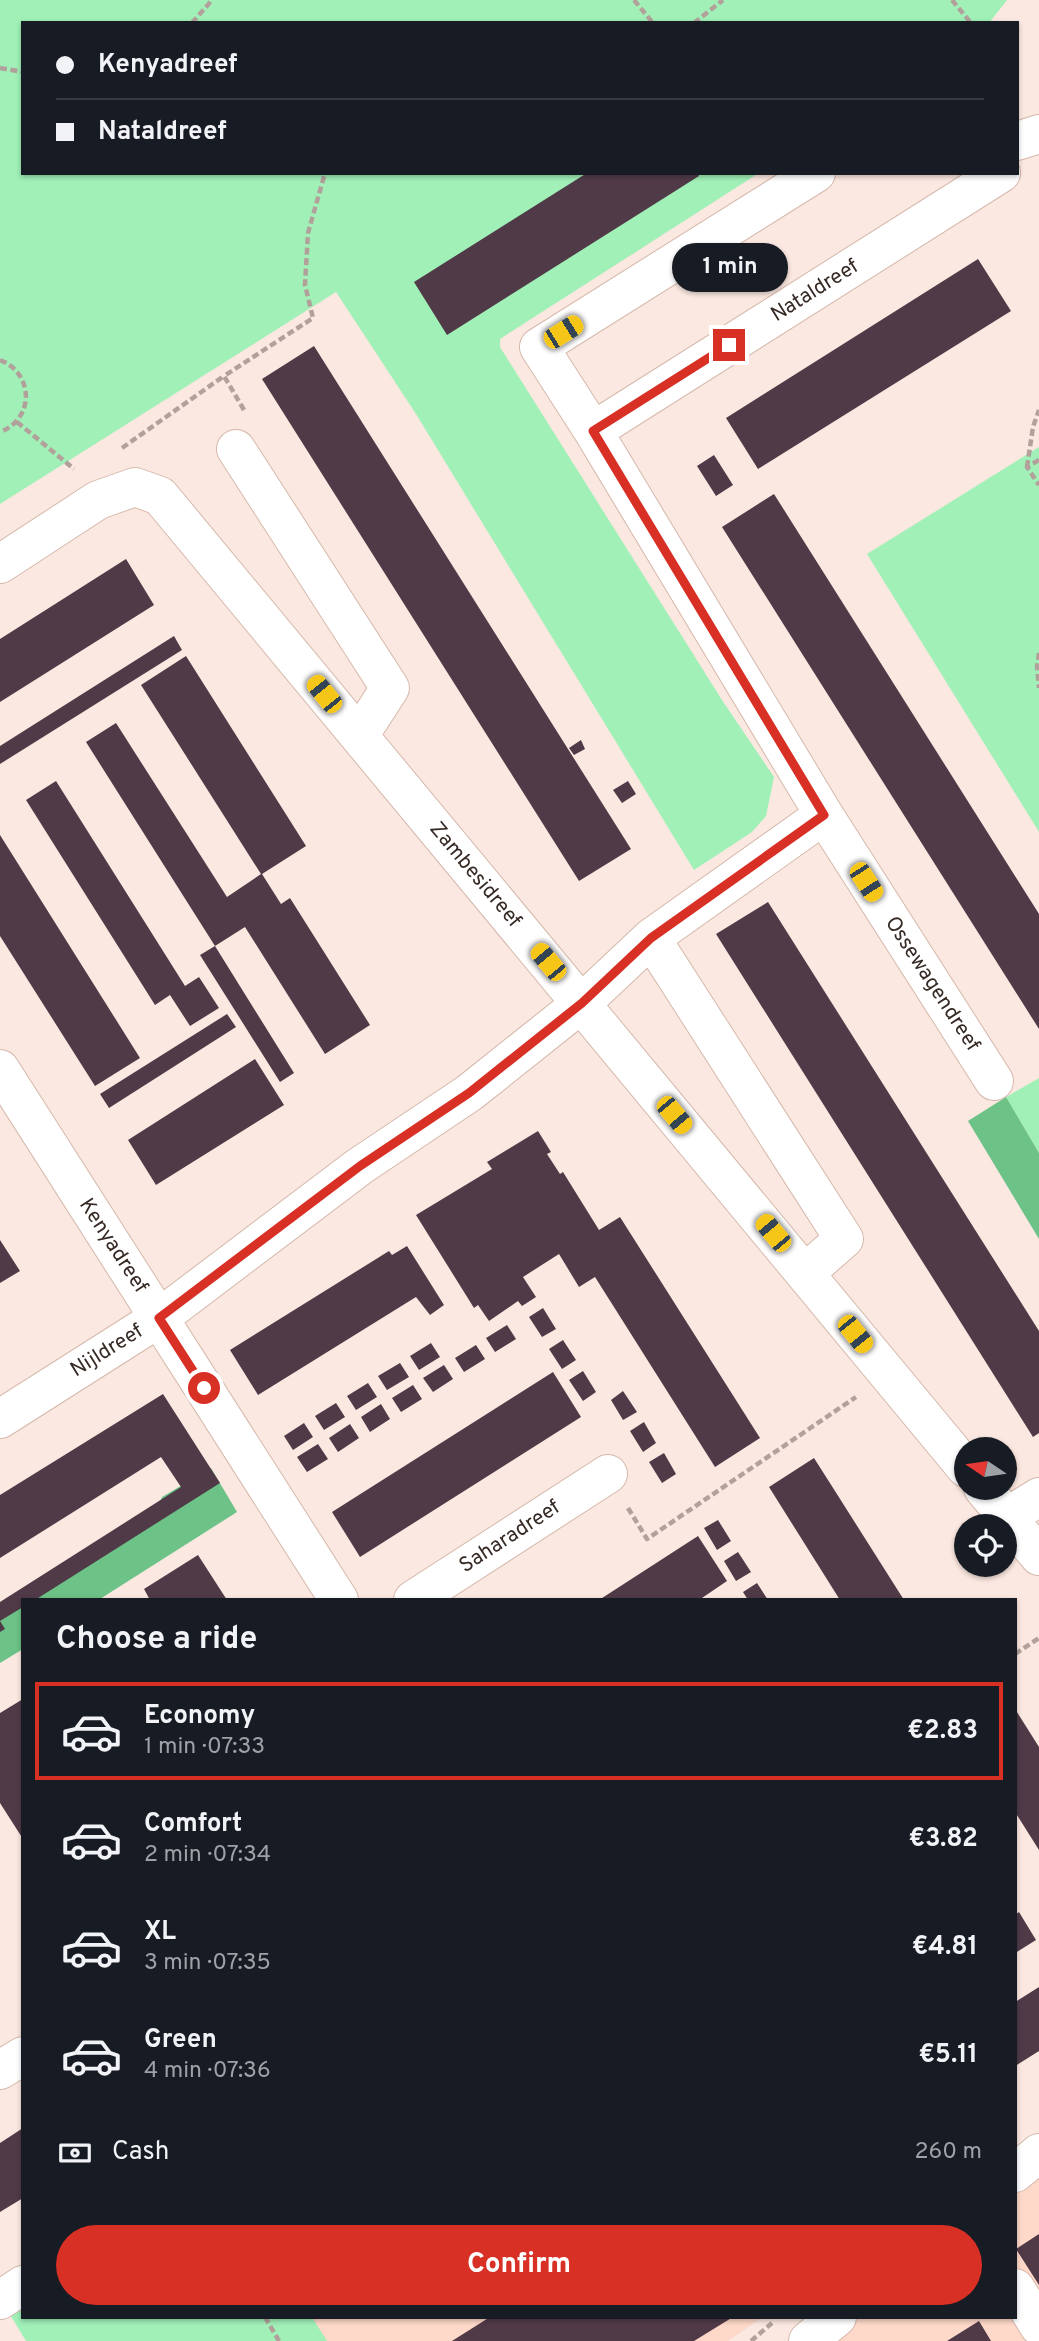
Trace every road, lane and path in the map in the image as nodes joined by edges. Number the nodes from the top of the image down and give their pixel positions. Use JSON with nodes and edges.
{"nodes":[{"id":1,"x":212,"y":0,"type":"edge"},
{"id":2,"x":634,"y":0,"type":"edge"},
{"id":3,"x":723,"y":0,"type":"edge"},
{"id":4,"x":952,"y":0,"type":"edge"},
{"id":5,"x":194,"y":21,"type":"edge"},
{"id":6,"x":651,"y":21,"type":"edge"},
{"id":7,"x":697,"y":21,"type":"edge"},
{"id":8,"x":969,"y":21,"type":"edge"},
{"id":9,"x":0,"y":68,"type":"edge"},
{"id":10,"x":21,"y":72,"type":"edge"},
{"id":11,"x":1039,"y":134,"type":"edge"},
{"id":12,"x":1019,"y":140,"type":"edge"},
{"id":13,"x":324,"y":175,"type":"edge"},
{"id":14,"x":813,"y":175,"type":"edge"},
{"id":15,"x":998,"y":175,"type":"edge"},
{"id":16,"x":0,"y":360,"type":"edge"},
{"id":17,"x":224,"y":376,"type":"junction"},
{"id":18,"x":1039,"y":410,"type":"edge"},
{"id":19,"x":17,"y":422,"type":"junction"},
{"id":20,"x":593,"y":431,"type":"junction"},
{"id":21,"x":0,"y":432,"type":"edge"},
{"id":22,"x":236,"y":449,"type":"joint"},
{"id":23,"x":115,"y":453,"type":"dead end"},
{"id":24,"x":1039,"y":460,"type":"edge"},
{"id":25,"x":1027,"y":467,"type":"junction"},
{"id":26,"x":1039,"y":485,"type":"edge"},
{"id":27,"x":98,"y":500,"type":"junction"},
{"id":28,"x":0,"y":564,"type":"edge"},
{"id":29,"x":1039,"y":653,"type":"edge"},
{"id":30,"x":1039,"y":688,"type":"edge"},
{"id":31,"x":359,"y":736,"type":"junction"},
{"id":32,"x":824,"y":815,"type":"junction"},
{"id":33,"x":651,"y":938,"type":"junction"},
{"id":34,"x":582,"y":1003,"type":"junction"},
{"id":35,"x":0,"y":1069,"type":"edge"},
{"id":36,"x":994,"y":1082,"type":"dead end"},
{"id":37,"x":806,"y":1272,"type":"junction"},
{"id":38,"x":159,"y":1318,"type":"junction"},
{"id":39,"x":888,"y":1374,"type":"junction"},
{"id":40,"x":0,"y":1419,"type":"edge"},
{"id":41,"x":954,"y":1454,"type":"edge"},
{"id":42,"x":608,"y":1474,"type":"joint"},
{"id":43,"x":1039,"y":1497,"type":"edge"},
{"id":44,"x":992,"y":1500,"type":"edge"},
{"id":45,"x":1004,"y":1514,"type":"edge"},
{"id":46,"x":1012,"y":1514,"type":"edge"},
{"id":47,"x":1017,"y":1529,"type":"edge"},
{"id":48,"x":1039,"y":1556,"type":"edge"},
{"id":49,"x":339,"y":1598,"type":"edge"},
{"id":50,"x":416,"y":1598,"type":"edge"},
{"id":51,"x":1039,"y":1638,"type":"edge"},
{"id":52,"x":1017,"y":1653,"type":"edge"},
{"id":53,"x":21,"y":2057,"type":"edge"},
{"id":54,"x":0,"y":2070,"type":"edge"},
{"id":55,"x":1039,"y":2153,"type":"edge"},
{"id":56,"x":1017,"y":2171,"type":"edge"},
{"id":57,"x":21,"y":2286,"type":"edge"},
{"id":58,"x":1017,"y":2291,"type":"edge"},
{"id":59,"x":0,"y":2300,"type":"edge"},
{"id":60,"x":266,"y":2319,"type":"edge"},
{"id":61,"x":778,"y":2319,"type":"edge"},
{"id":62,"x":835,"y":2319,"type":"edge"},
{"id":63,"x":1039,"y":2326,"type":"edge"},
{"id":64,"x":279,"y":2341,"type":"edge"},
{"id":65,"x":751,"y":2341,"type":"edge"},
{"id":66,"x":808,"y":2341,"type":"edge"}],
"edges":[{"from":1,"to":5,"type":"path"},
{"from":2,"to":6,"type":"path"},
{"from":3,"to":7,"type":"path"},
{"from":4,"to":8,"type":"path"},
{"from":9,"to":10,"type":"path"},
{"from":11,"to":12,"type":"street"},
{"from":13,"to":17,"type":"path"},
{"from":14,"to":20,"type":"street","name":"Ossewagendreef"},
{"from":15,"to":20,"type":"street","name":"Nataldreef"},
{"from":16,"to":19,"type":"path"},
{"from":17,"to":22,"type":"path"},
{"from":17,"to":23,"type":"path"},
{"from":18,"to":25,"type":"path"},
{"from":19,"to":21,"type":"path"},
{"from":19,"to":27,"type":"path"},
{"from":20,"to":32,"type":"street","name":"Ossewagendreef"},
{"from":22,"to":31,"type":"street"},
{"from":24,"to":25,"type":"path"},
{"from":25,"to":26,"type":"path"},
{"from":27,"to":28,"type":"street"},
{"from":27,"to":31,"type":"street","name":"Zambesidreef"},
{"from":29,"to":30,"type":"path"},
{"from":31,"to":34,"type":"street","name":"Zambesidreef"},
{"from":32,"to":33,"type":"street"},
{"from":32,"to":36,"type":"street","name":"Ossewagendreef"},
{"from":33,"to":34,"type":"street"},
{"from":33,"to":37,"type":"street"},
{"from":34,"to":37,"type":"street","name":"Zambesidreef"},
{"from":34,"to":38,"type":"street","name":"Nijldreef"},
{"from":35,"to":38,"type":"street","name":"Kenyadreef"},
{"from":37,"to":39,"type":"street","name":"Zambesidreef"},
{"from":38,"to":40,"type":"street","name":"Nijldreef"},
{"from":38,"to":49,"type":"street","name":"Kenyadreef"},
{"from":39,"to":41,"type":"street","name":"Zambesidreef"},
{"from":39,"to":42,"type":"path"},
{"from":42,"to":50,"type":"street","name":"Saharadreef"},
{"from":43,"to":46,"type":"street"},
{"from":44,"to":45,"type":"street"},
{"from":47,"to":48,"type":"street"},
{"from":51,"to":52,"type":"path"},
{"from":53,"to":54,"type":"street"},
{"from":55,"to":56,"type":"street"},
{"from":57,"to":59,"type":"street"},
{"from":58,"to":63,"type":"street"},
{"from":60,"to":64,"type":"path"},
{"from":61,"to":65,"type":"path"},
{"from":62,"to":66,"type":"street"}]}
